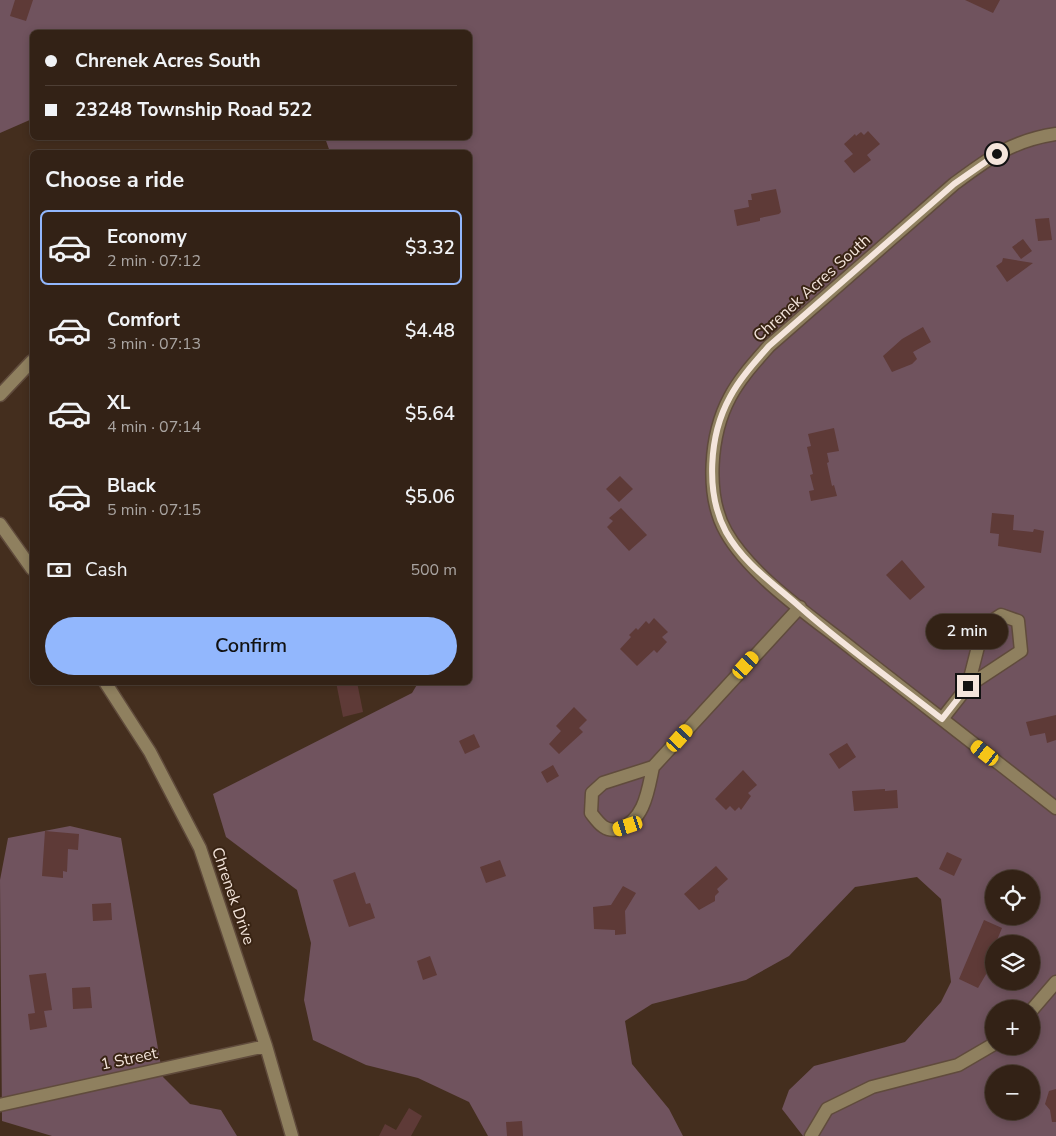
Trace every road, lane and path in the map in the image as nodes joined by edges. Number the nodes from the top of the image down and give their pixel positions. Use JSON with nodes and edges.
{"nodes":[{"id":1,"x":1056,"y":134,"type":"edge"},
{"id":2,"x":30,"y":363,"type":"edge"},
{"id":3,"x":0,"y":395,"type":"edge"},
{"id":4,"x":0,"y":524,"type":"edge"},
{"id":5,"x":30,"y":566,"type":"edge"},
{"id":6,"x":800,"y":607,"type":"junction"},
{"id":7,"x":107,"y":685,"type":"edge"},
{"id":8,"x":968,"y":686,"type":"junction"},
{"id":9,"x":942,"y":719,"type":"junction"},
{"id":10,"x":653,"y":767,"type":"junction"},
{"id":11,"x":1056,"y":808,"type":"edge"},
{"id":12,"x":1056,"y":982,"type":"edge"},
{"id":13,"x":1040,"y":1001,"type":"edge"},
{"id":14,"x":266,"y":1046,"type":"junction"},
{"id":15,"x":985,"y":1049,"type":"edge"},
{"id":16,"x":0,"y":1104,"type":"edge"},
{"id":17,"x":292,"y":1136,"type":"edge"},
{"id":18,"x":811,"y":1136,"type":"edge"}],
"edges":[{"from":1,"to":6,"type":"street","name":"Chrenek Acres South"},
{"from":2,"to":3,"type":"street"},
{"from":4,"to":5,"type":"street"},
{"from":6,"to":9,"type":"street","name":"Chrenek Acres South"},
{"from":6,"to":10,"type":"street"},
{"from":7,"to":14,"type":"street","name":"Chrenek Drive"},
{"from":8,"to":8,"type":"street"},
{"from":8,"to":9,"type":"street"},
{"from":9,"to":11,"type":"street","name":"Chrenek Acres South"},
{"from":10,"to":10,"type":"street"},
{"from":12,"to":13,"type":"street"},
{"from":14,"to":16,"type":"street","name":"1 Street"},
{"from":14,"to":17,"type":"street","name":"Chrenek Drive"},
{"from":15,"to":18,"type":"street"}]}
